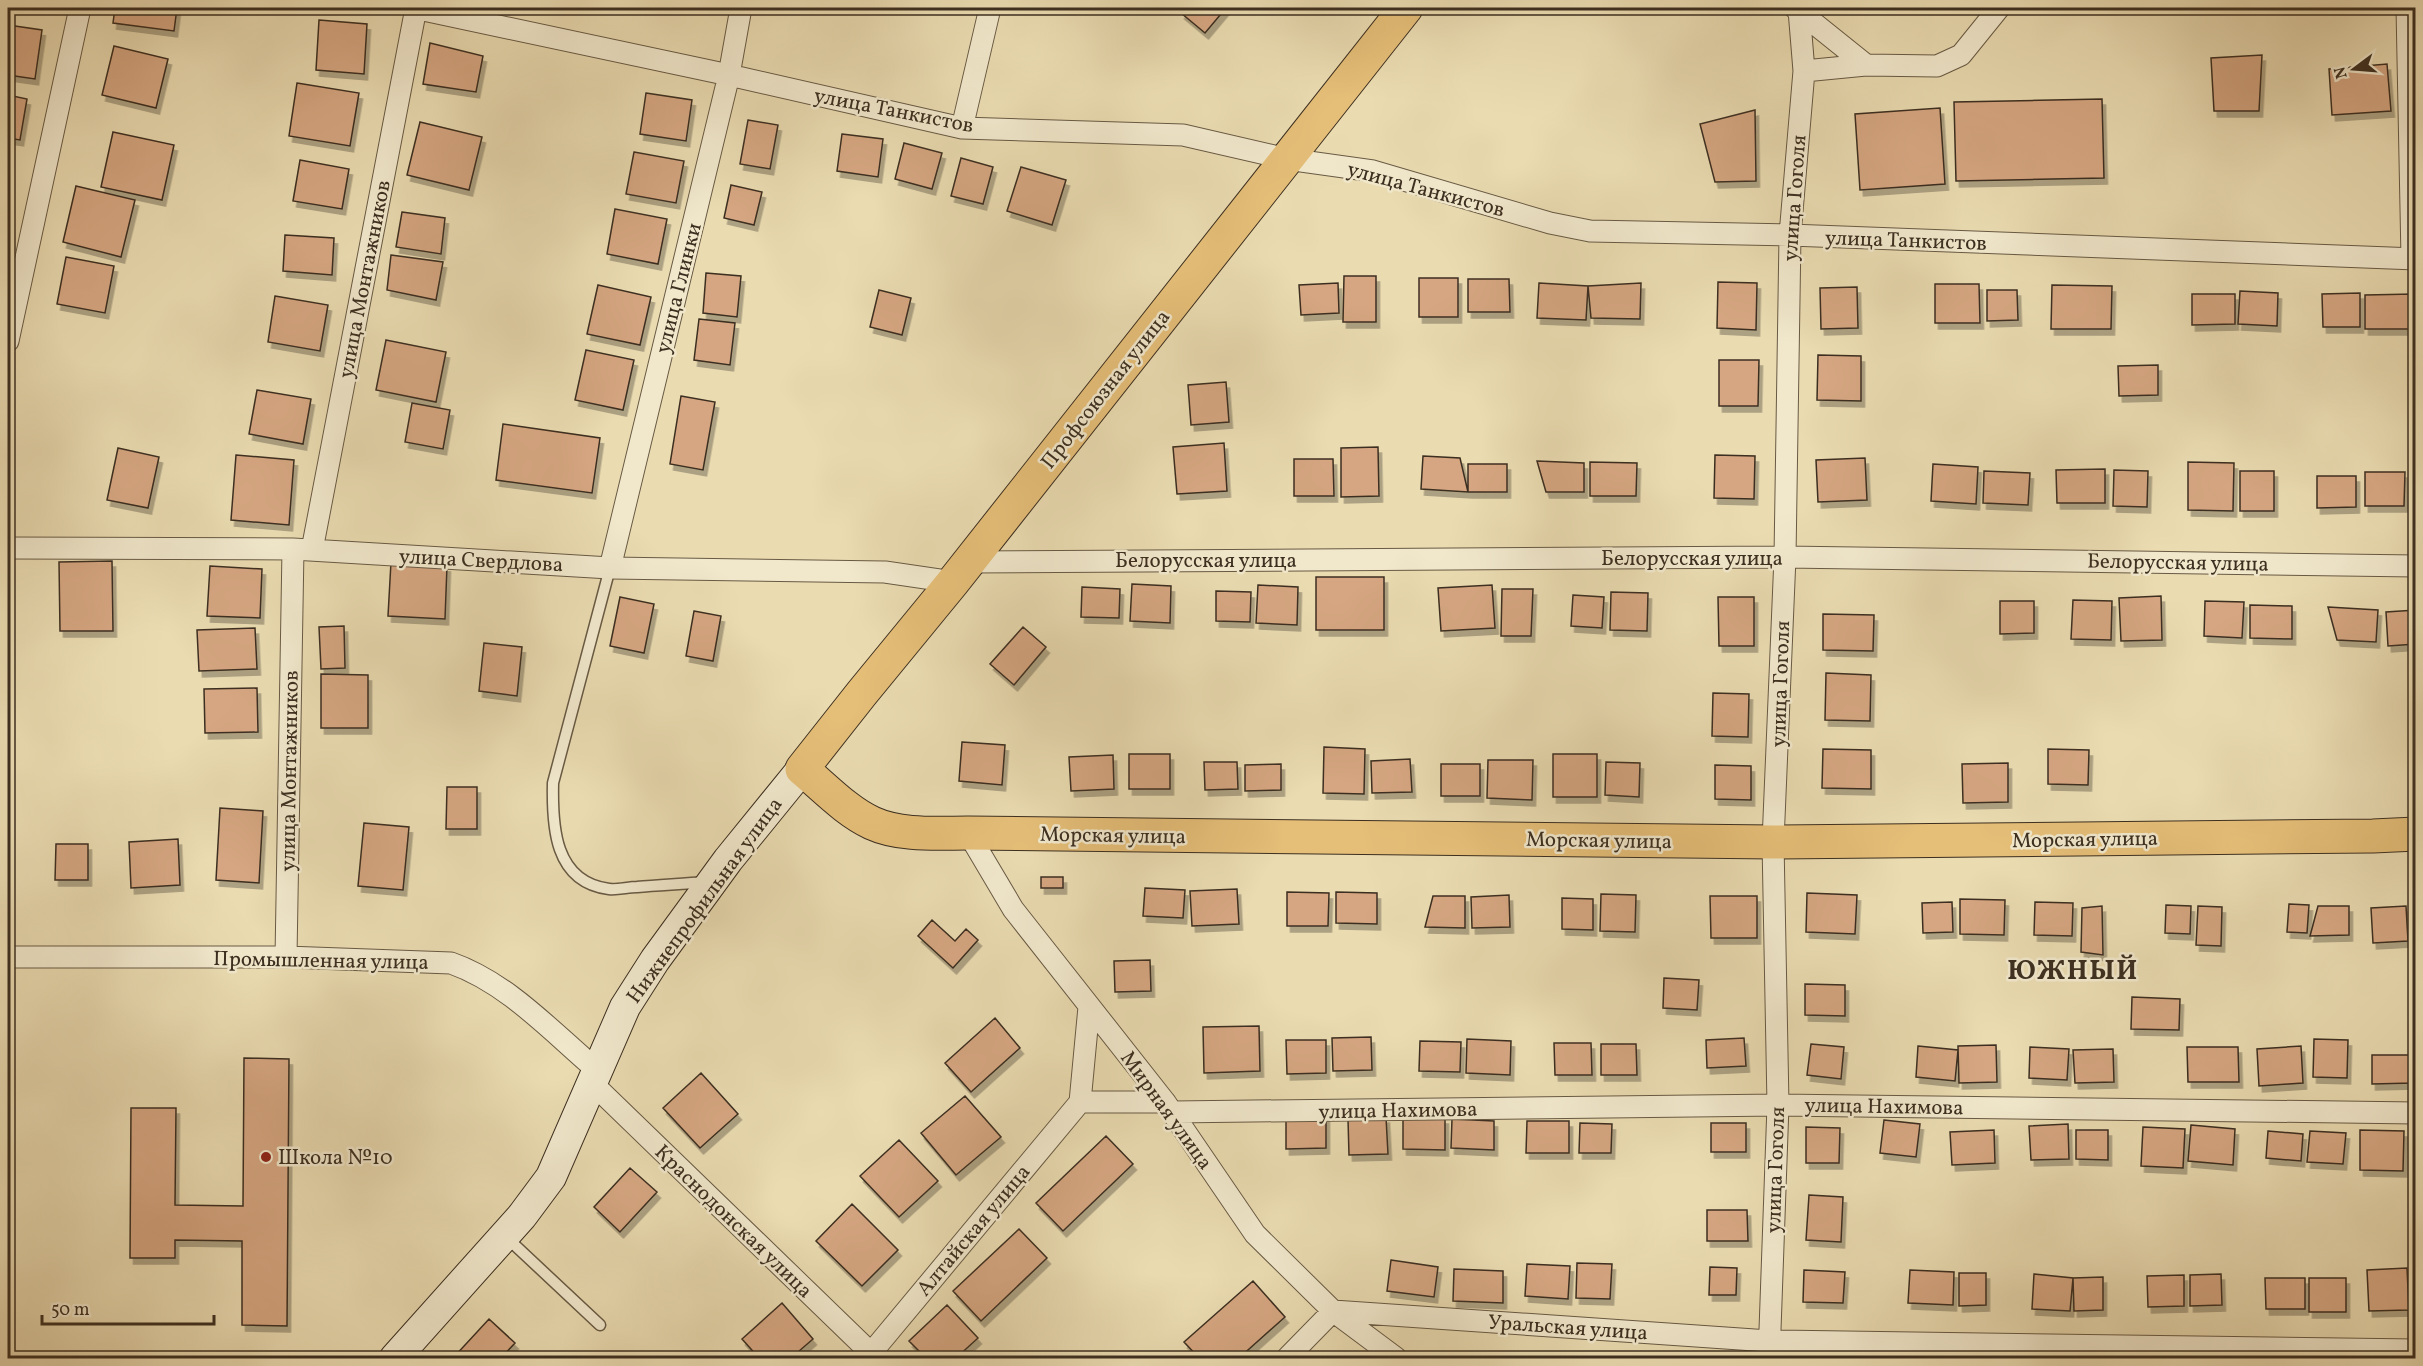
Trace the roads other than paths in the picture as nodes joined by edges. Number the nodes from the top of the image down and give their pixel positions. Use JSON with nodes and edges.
{"nodes":[{"id":1,"x":80,"y":8,"type":"edge"},
{"id":2,"x":415,"y":8,"type":"edge"},
{"id":3,"x":741,"y":8,"type":"edge"},
{"id":4,"x":990,"y":8,"type":"edge"},
{"id":5,"x":1406,"y":8,"type":"edge"},
{"id":6,"x":1999,"y":8,"type":"edge"},
{"id":7,"x":2407,"y":8,"type":"edge"},
{"id":8,"x":1797,"y":9,"type":"edge"},
{"id":9,"x":481,"y":15,"type":"edge"},
{"id":10,"x":1866,"y":65,"type":"junction"},
{"id":11,"x":1804,"y":71,"type":"junction"},
{"id":12,"x":729,"y":75,"type":"junction"},
{"id":13,"x":962,"y":128,"type":"junction"},
{"id":14,"x":1287,"y":159,"type":"junction"},
{"id":15,"x":1790,"y":235,"type":"junction"},
{"id":16,"x":2414,"y":259,"type":"edge"},
{"id":17,"x":8,"y":341,"type":"edge"},
{"id":18,"x":8,"y":548,"type":"edge"},
{"id":19,"x":303,"y":550,"type":"junction"},
{"id":20,"x":1785,"y":557,"type":"junction"},
{"id":21,"x":2415,"y":566,"type":"edge"},
{"id":22,"x":610,"y":568,"type":"junction"},
{"id":23,"x":961,"y":572,"type":"junction"},
{"id":24,"x":802,"y":769,"type":"junction"},
{"id":25,"x":968,"y":833,"type":"junction"},
{"id":26,"x":2415,"y":834,"type":"edge"},
{"id":27,"x":1773,"y":842,"type":"junction"},
{"id":28,"x":713,"y":882,"type":"junction"},
{"id":29,"x":8,"y":957,"type":"edge"},
{"id":30,"x":286,"y":957,"type":"junction"},
{"id":31,"x":1089,"y":1007,"type":"junction"},
{"id":32,"x":595,"y":1078,"type":"junction"},
{"id":33,"x":1080,"y":1102,"type":"junction"},
{"id":34,"x":1778,"y":1105,"type":"junction"},
{"id":35,"x":1169,"y":1107,"type":"junction"},
{"id":36,"x":2415,"y":1113,"type":"edge"},
{"id":37,"x":505,"y":1236,"type":"junction"},
{"id":38,"x":1334,"y":1311,"type":"junction"},
{"id":39,"x":600,"y":1325,"type":"dead end"},
{"id":40,"x":1769,"y":1350,"type":"edge"},
{"id":41,"x":2415,"y":1350,"type":"edge"},
{"id":42,"x":871,"y":1357,"type":"edge"},
{"id":43,"x":395,"y":1359,"type":"edge"},
{"id":44,"x":1287,"y":1359,"type":"edge"},
{"id":45,"x":1396,"y":1359,"type":"edge"}],
"edges":[{"from":1,"to":17,"type":"street"},
{"from":2,"to":9,"type":"street","name":"улица Танкистов"},
{"from":2,"to":19,"type":"street","name":"улица Монтажников"},
{"from":3,"to":12,"type":"street","name":"улица Глинки"},
{"from":4,"to":13,"type":"street"},
{"from":5,"to":14,"type":"highway","name":"Профсоюзная улица"},
{"from":6,"to":10,"type":"street"},
{"from":7,"to":16,"type":"street"},
{"from":8,"to":10,"type":"street"},
{"from":8,"to":11,"type":"street","name":"улица Гоголя"},
{"from":9,"to":12,"type":"street","name":"улица Танкистов"},
{"from":10,"to":11,"type":"street"},
{"from":11,"to":15,"type":"street","name":"улица Гоголя"},
{"from":12,"to":13,"type":"street","name":"улица Танкистов"},
{"from":12,"to":22,"type":"street","name":"улица Глинки"},
{"from":13,"to":14,"type":"street","name":"улица Танкистов"},
{"from":14,"to":15,"type":"street","name":"улица Танкистов"},
{"from":14,"to":23,"type":"highway","name":"Профсоюзная улица"},
{"from":15,"to":16,"type":"street","name":"улица Танкистов"},
{"from":15,"to":20,"type":"street","name":"улица Гоголя"},
{"from":18,"to":19,"type":"street","name":"улица Свердлова"},
{"from":19,"to":22,"type":"street","name":"улица Свердлова"},
{"from":19,"to":30,"type":"street","name":"улица Монтажников"},
{"from":20,"to":21,"type":"street","name":"Белорусская улица"},
{"from":20,"to":23,"type":"street","name":"Белорусская улица"},
{"from":20,"to":27,"type":"street","name":"улица Гоголя"},
{"from":22,"to":23,"type":"street","name":"улица Свердлова"},
{"from":22,"to":28,"type":"lane"},
{"from":23,"to":24,"type":"highway","name":"Профсоюзная улица"},
{"from":24,"to":25,"type":"highway","name":"Морская улица"},
{"from":24,"to":28,"type":"street","name":"Нижнепрофильная улица"},
{"from":25,"to":27,"type":"highway","name":"Морская улица"},
{"from":25,"to":31,"type":"street","name":"Мирная улица"},
{"from":26,"to":27,"type":"highway","name":"Морская улица"},
{"from":27,"to":34,"type":"street","name":"улица Гоголя"},
{"from":28,"to":32,"type":"street","name":"Нижнепрофильная улица"},
{"from":29,"to":30,"type":"street","name":"Промышленная улица"},
{"from":30,"to":32,"type":"street","name":"Промышленная улица"},
{"from":31,"to":33,"type":"street"},
{"from":31,"to":35,"type":"street","name":"Мирная улица"},
{"from":32,"to":37,"type":"street","name":"Нижнепрофильная улица"},
{"from":32,"to":42,"type":"street","name":"Краснодонская улица"},
{"from":33,"to":35,"type":"street","name":"улица Нахимова"},
{"from":33,"to":42,"type":"street","name":"Алтайская улица"},
{"from":34,"to":35,"type":"street","name":"улица Нахимова"},
{"from":34,"to":36,"type":"street","name":"улица Нахимова"},
{"from":34,"to":40,"type":"street","name":"улица Гоголя"},
{"from":35,"to":38,"type":"street","name":"Мирная улица"},
{"from":37,"to":39,"type":"lane"},
{"from":37,"to":43,"type":"street","name":"Нижнепрофильная улица"},
{"from":38,"to":40,"type":"street","name":"Уральская улица"},
{"from":38,"to":44,"type":"street"},
{"from":38,"to":45,"type":"street","name":"Мирная улица"},
{"from":40,"to":41,"type":"street","name":"Уральская улица"}]}
